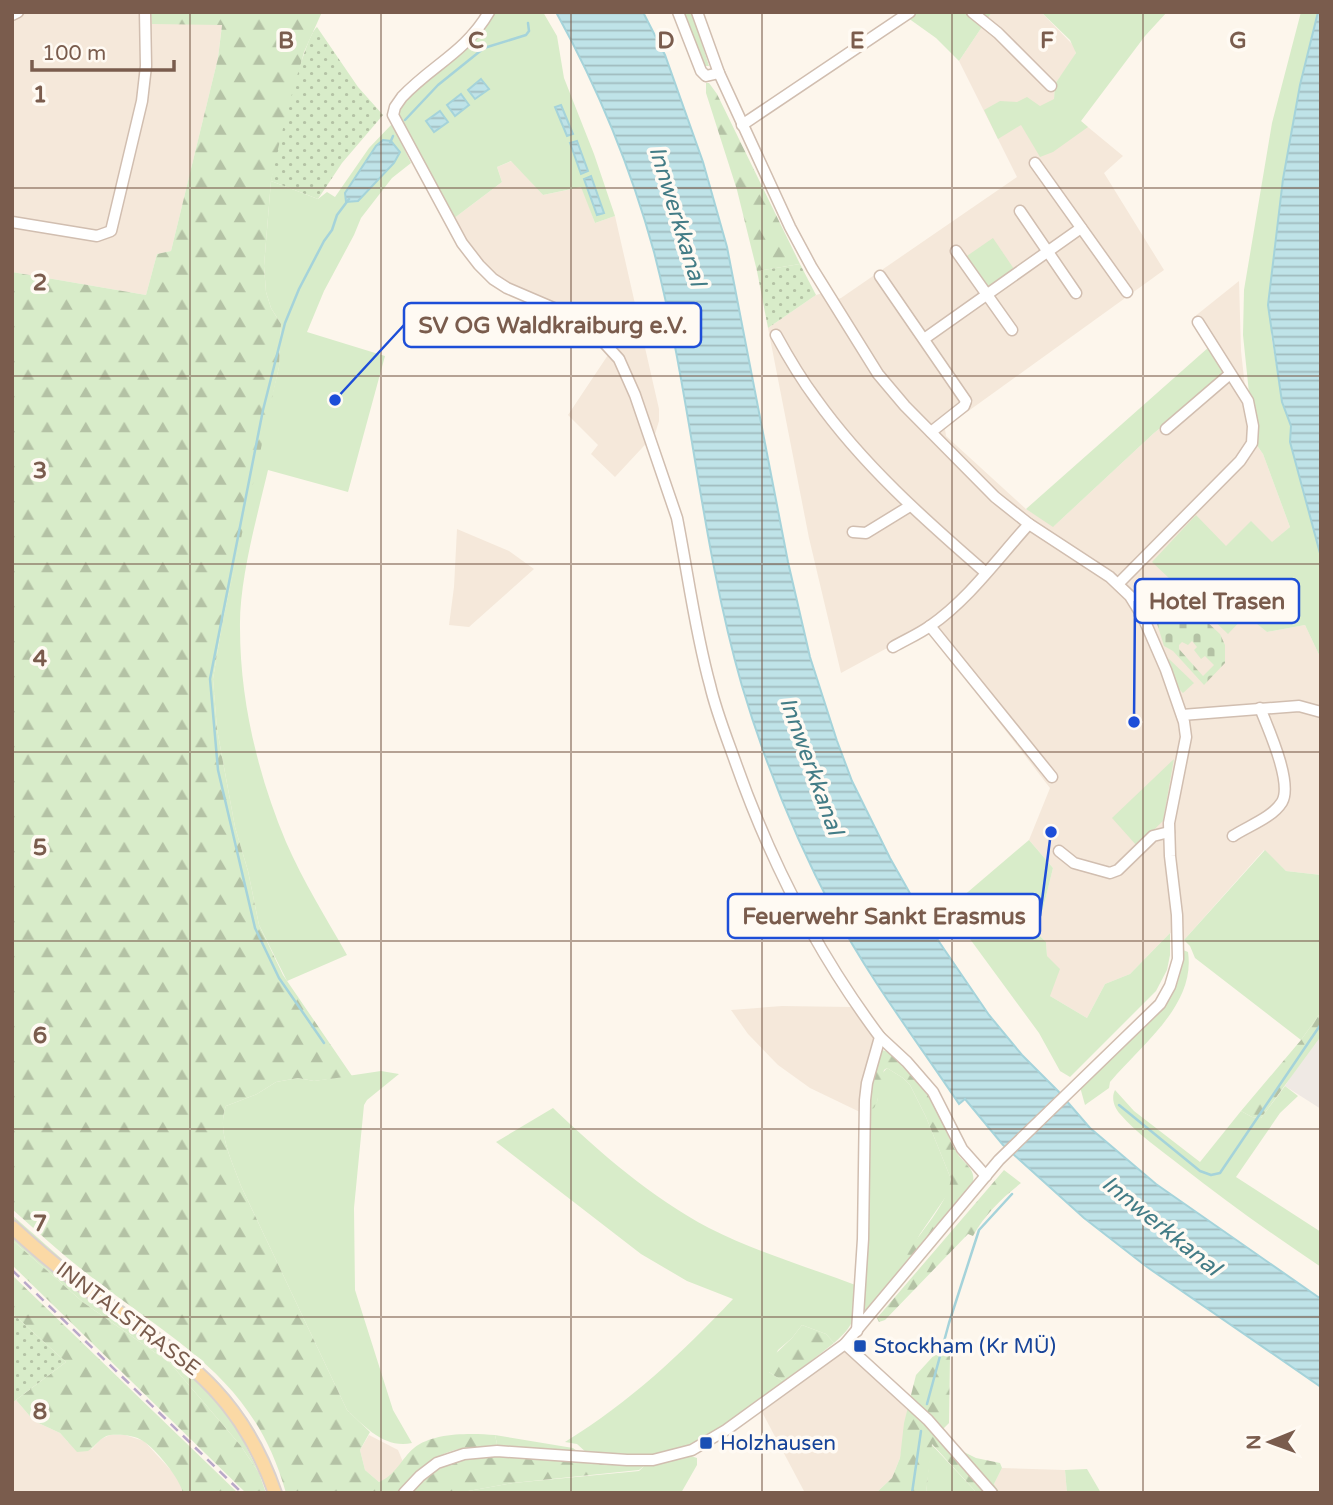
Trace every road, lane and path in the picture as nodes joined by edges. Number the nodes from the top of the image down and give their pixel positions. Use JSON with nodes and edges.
{"nodes":[{"id":1,"x":18,"y":12,"type":"edge"},
{"id":2,"x":145,"y":12,"type":"edge"},
{"id":3,"x":489,"y":12,"type":"edge"},
{"id":4,"x":678,"y":12,"type":"edge"},
{"id":5,"x":697,"y":12,"type":"edge"},
{"id":6,"x":910,"y":12,"type":"edge"},
{"id":7,"x":972,"y":12,"type":"edge"},
{"id":8,"x":12,"y":15,"type":"edge"},
{"id":9,"x":719,"y":73,"type":"junction"},
{"id":10,"x":1051,"y":86,"type":"dead end"},
{"id":11,"x":742,"y":125,"type":"junction"},
{"id":12,"x":1035,"y":163,"type":"dead end"},
{"id":13,"x":1020,"y":211,"type":"dead end"},
{"id":14,"x":12,"y":222,"type":"edge"},
{"id":15,"x":1081,"y":228,"type":"junction"},
{"id":16,"x":956,"y":251,"type":"dead end"},
{"id":17,"x":1049,"y":253,"type":"junction"},
{"id":18,"x":880,"y":276,"type":"dead end"},
{"id":19,"x":1128,"y":292,"type":"dead end"},
{"id":20,"x":1076,"y":293,"type":"dead end"},
{"id":21,"x":987,"y":295,"type":"junction"},
{"id":22,"x":1198,"y":322,"type":"dead end"},
{"id":23,"x":1012,"y":330,"type":"dead end"},
{"id":24,"x":776,"y":335,"type":"dead end"},
{"id":25,"x":924,"y":339,"type":"junction"},
{"id":26,"x":1230,"y":374,"type":"junction"},
{"id":27,"x":1166,"y":429,"type":"dead end"},
{"id":28,"x":931,"y":432,"type":"junction"},
{"id":29,"x":910,"y":506,"type":"junction"},
{"id":30,"x":1029,"y":524,"type":"junction"},
{"id":31,"x":852,"y":533,"type":"dead end"},
{"id":32,"x":985,"y":572,"type":"junction"},
{"id":33,"x":1118,"y":584,"type":"junction"},
{"id":34,"x":930,"y":626,"type":"junction"},
{"id":35,"x":892,"y":647,"type":"dead end"},
{"id":36,"x":1260,"y":708,"type":"junction"},
{"id":37,"x":1321,"y":712,"type":"edge"},
{"id":38,"x":1182,"y":715,"type":"junction"},
{"id":39,"x":1052,"y":777,"type":"dead end"},
{"id":40,"x":1169,"y":832,"type":"junction"},
{"id":41,"x":1233,"y":836,"type":"dead end"},
{"id":42,"x":1059,"y":850,"type":"dead end"},
{"id":43,"x":880,"y":1037,"type":"junction"},
{"id":44,"x":986,"y":1176,"type":"junction"},
{"id":45,"x":12,"y":1227,"type":"edge"},
{"id":46,"x":857,"y":1331,"type":"junction"},
{"id":47,"x":845,"y":1343,"type":"junction"},
{"id":48,"x":275,"y":1493,"type":"edge"},
{"id":49,"x":404,"y":1493,"type":"edge"},
{"id":50,"x":992,"y":1493,"type":"edge"}],
"edges":[{"from":1,"to":8,"type":"street"},
{"from":2,"to":14,"type":"street"},
{"from":3,"to":43,"type":"street"},
{"from":4,"to":9,"type":"street"},
{"from":5,"to":9,"type":"street"},
{"from":6,"to":11,"type":"street"},
{"from":7,"to":10,"type":"street"},
{"from":9,"to":11,"type":"street"},
{"from":11,"to":28,"type":"street"},
{"from":12,"to":15,"type":"street"},
{"from":13,"to":17,"type":"street"},
{"from":15,"to":17,"type":"street"},
{"from":15,"to":19,"type":"street"},
{"from":16,"to":21,"type":"street"},
{"from":17,"to":20,"type":"street"},
{"from":17,"to":21,"type":"street"},
{"from":18,"to":25,"type":"street"},
{"from":21,"to":23,"type":"street"},
{"from":21,"to":25,"type":"street"},
{"from":22,"to":26,"type":"street"},
{"from":24,"to":29,"type":"street"},
{"from":25,"to":28,"type":"street"},
{"from":26,"to":27,"type":"street"},
{"from":26,"to":33,"type":"street"},
{"from":28,"to":30,"type":"street"},
{"from":29,"to":31,"type":"street"},
{"from":29,"to":32,"type":"street"},
{"from":30,"to":32,"type":"street"},
{"from":30,"to":33,"type":"street"},
{"from":32,"to":34,"type":"street"},
{"from":33,"to":38,"type":"street"},
{"from":34,"to":35,"type":"street"},
{"from":34,"to":39,"type":"street"},
{"from":36,"to":37,"type":"street"},
{"from":36,"to":38,"type":"street"},
{"from":36,"to":41,"type":"street"},
{"from":38,"to":40,"type":"street"},
{"from":40,"to":42,"type":"street"},
{"from":40,"to":44,"type":"street"},
{"from":43,"to":44,"type":"street"},
{"from":43,"to":46,"type":"street"},
{"from":44,"to":46,"type":"street"},
{"from":45,"to":48,"type":"main road","name":"INNTALSTRASSE"},
{"from":46,"to":47,"type":"street"},
{"from":47,"to":49,"type":"street"},
{"from":47,"to":50,"type":"street"}]}
